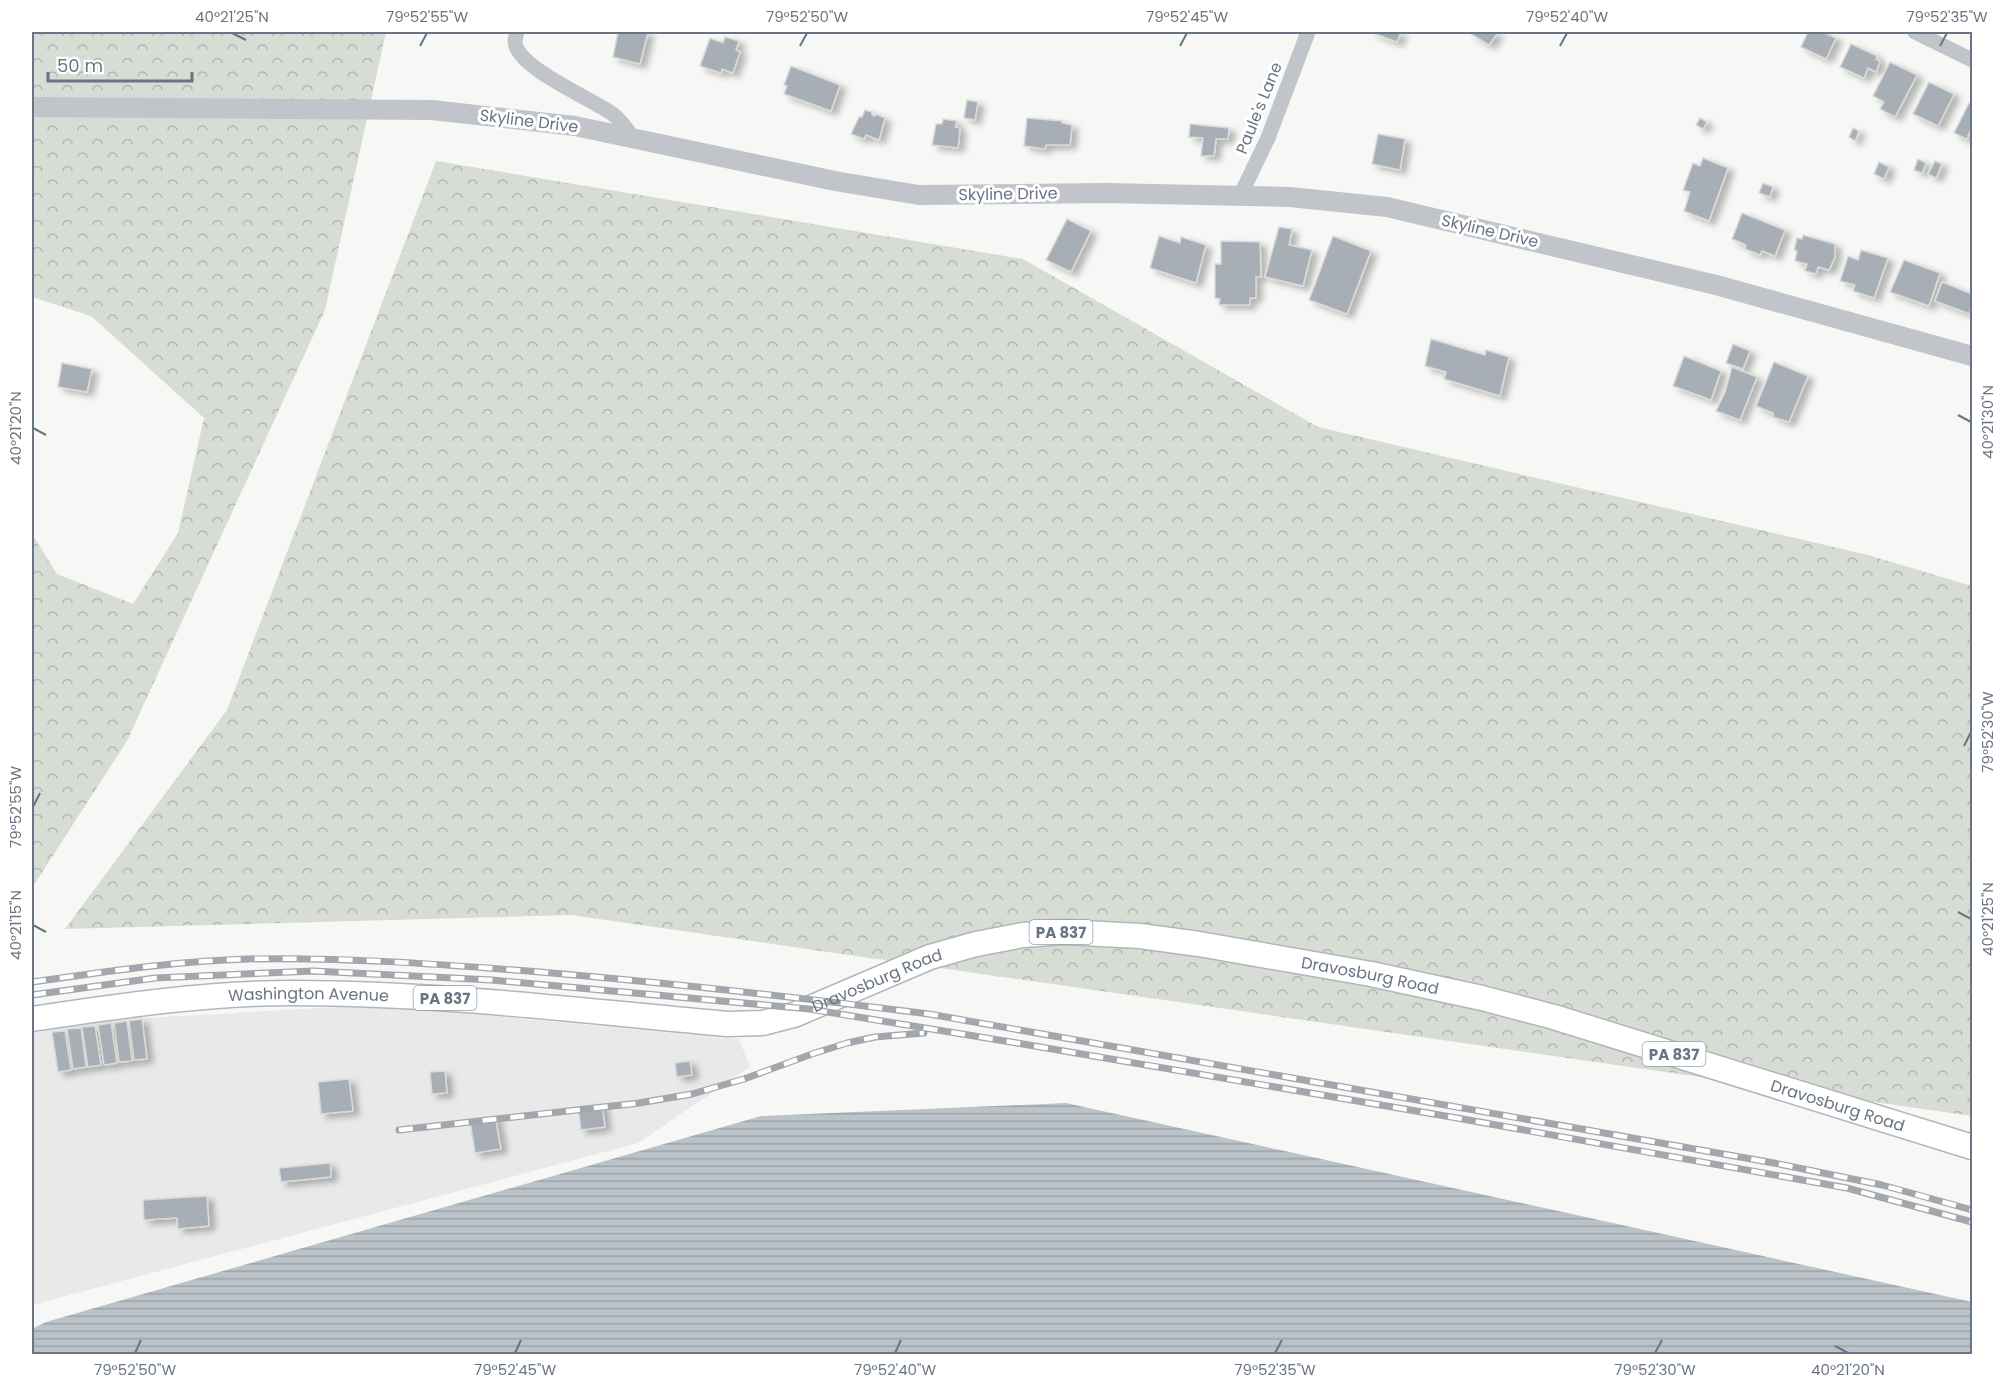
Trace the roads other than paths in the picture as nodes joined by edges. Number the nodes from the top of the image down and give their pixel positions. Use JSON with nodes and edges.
{"nodes":[{"id":1,"x":517,"y":32,"type":"edge"},
{"id":2,"x":1308,"y":32,"type":"edge"},
{"id":3,"x":1915,"y":32,"type":"edge"},
{"id":4,"x":1972,"y":60,"type":"edge"},
{"id":5,"x":32,"y":107,"type":"edge"},
{"id":6,"x":633,"y":137,"type":"junction"},
{"id":7,"x":1240,"y":196,"type":"junction"},
{"id":8,"x":1972,"y":356,"type":"edge"},
{"id":9,"x":32,"y":1019,"type":"edge"},
{"id":10,"x":763,"y":1023,"type":"joint"},
{"id":11,"x":1972,"y":1147,"type":"edge"}],
"edges":[{"from":1,"to":6,"type":"street"},
{"from":2,"to":7,"type":"street","name":"Paule's Lane"},
{"from":3,"to":4,"type":"street"},
{"from":5,"to":6,"type":"street","name":"Skyline Drive"},
{"from":6,"to":7,"type":"street","name":"Skyline Drive"},
{"from":7,"to":8,"type":"street","name":"Skyline Drive"},
{"from":9,"to":10,"type":"main road","name":"Washington Avenue","number":"PA 837"},
{"from":10,"to":11,"type":"main road","name":"Dravosburg Road","number":"PA 837"}]}
